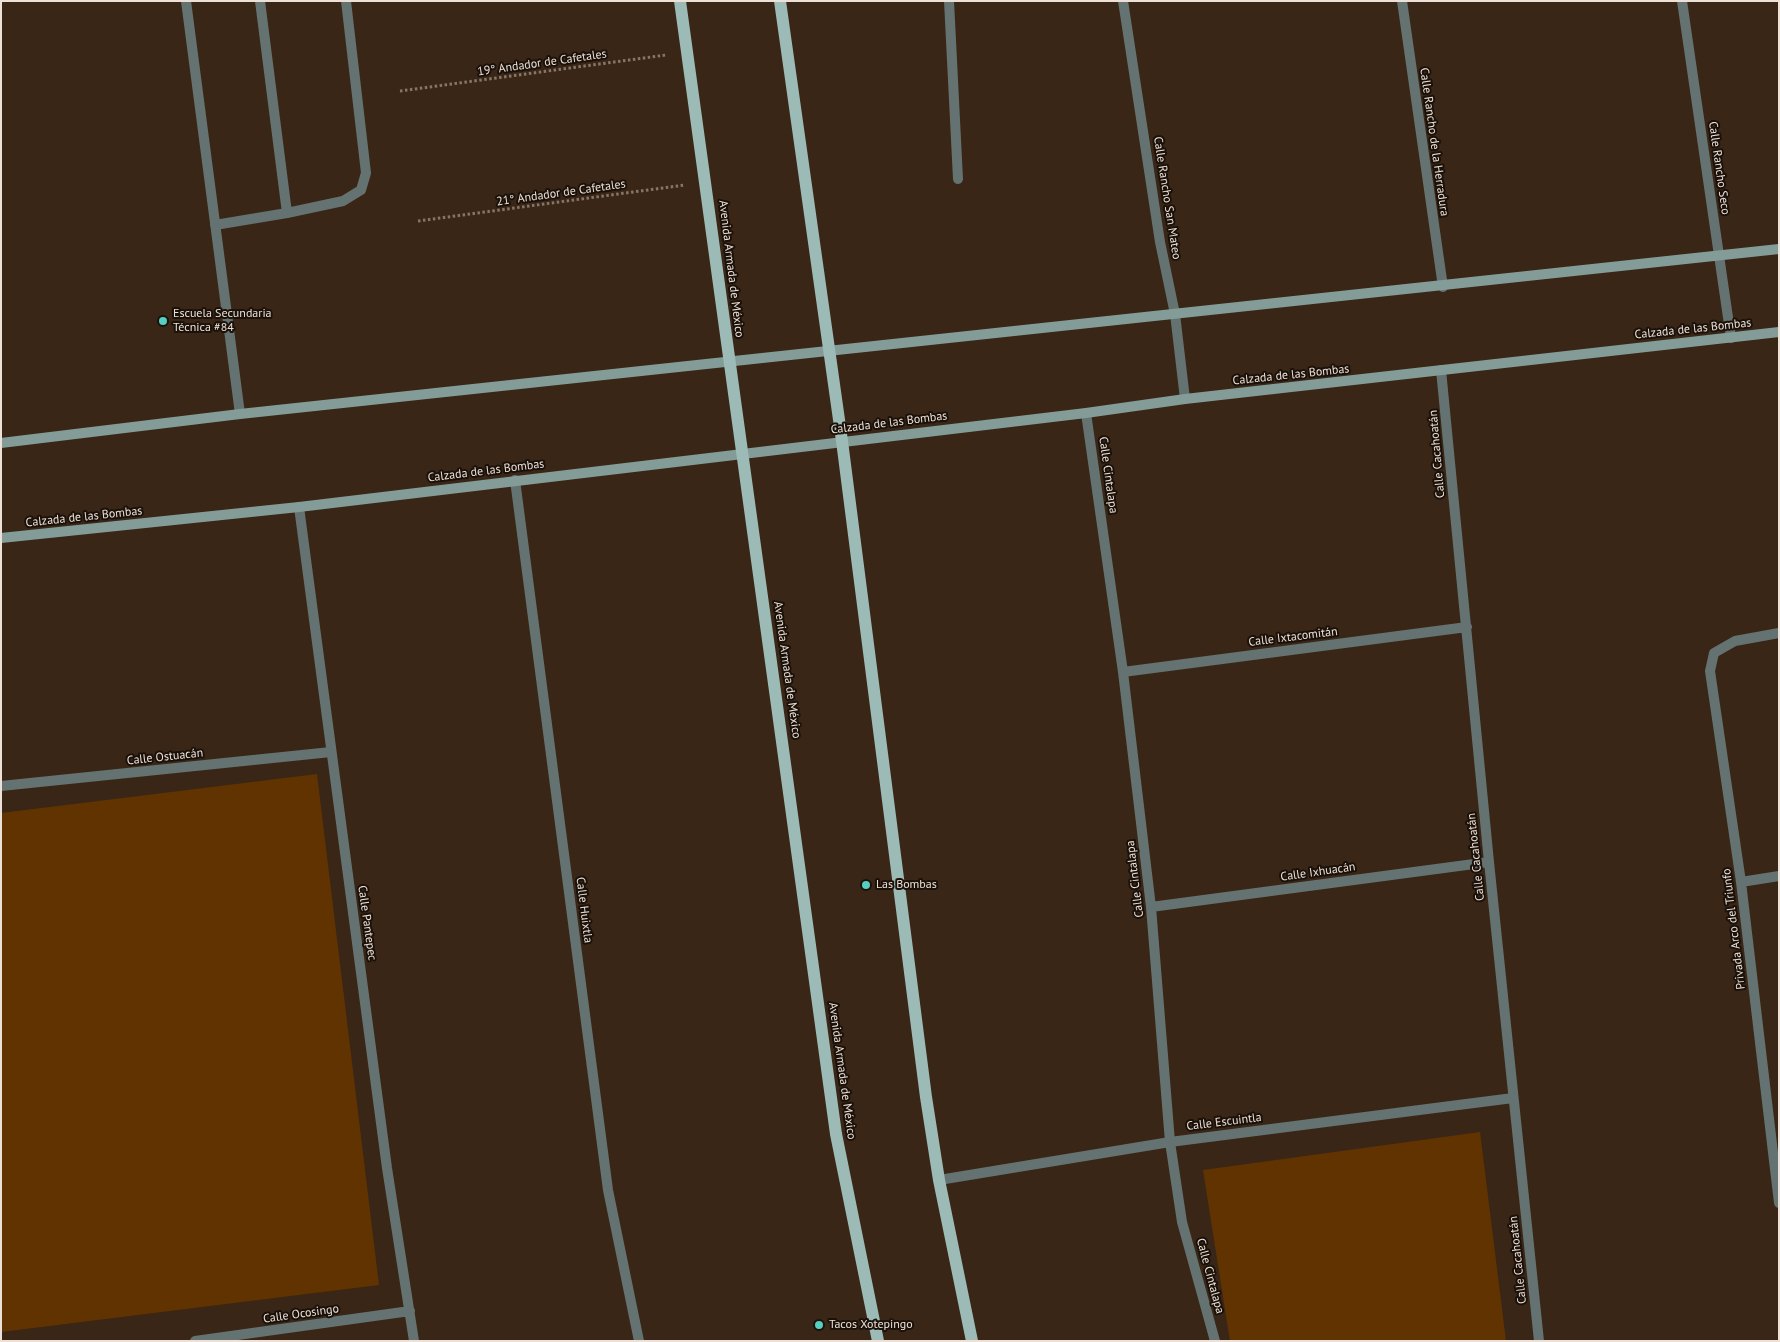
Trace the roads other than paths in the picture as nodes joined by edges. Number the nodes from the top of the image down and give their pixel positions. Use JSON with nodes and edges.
{"nodes":[{"id":1,"x":186,"y":1,"type":"edge"},
{"id":2,"x":260,"y":1,"type":"edge"},
{"id":3,"x":346,"y":1,"type":"edge"},
{"id":4,"x":680,"y":1,"type":"edge"},
{"id":5,"x":780,"y":1,"type":"edge"},
{"id":6,"x":949,"y":1,"type":"edge"},
{"id":7,"x":1123,"y":1,"type":"edge"},
{"id":8,"x":1402,"y":1,"type":"edge"},
{"id":9,"x":1682,"y":1,"type":"edge"},
{"id":10,"x":958,"y":179,"type":"dead end"},
{"id":11,"x":287,"y":213,"type":"junction"},
{"id":12,"x":215,"y":224,"type":"junction"},
{"id":13,"x":1779,"y":250,"type":"edge"},
{"id":14,"x":1719,"y":256,"type":"junction"},
{"id":15,"x":1442,"y":287,"type":"junction"},
{"id":16,"x":1174,"y":314,"type":"junction"},
{"id":17,"x":1779,"y":332,"type":"edge"},
{"id":18,"x":1731,"y":338,"type":"junction"},
{"id":19,"x":828,"y":353,"type":"junction"},
{"id":20,"x":729,"y":362,"type":"junction"},
{"id":21,"x":1441,"y":370,"type":"junction"},
{"id":22,"x":1185,"y":399,"type":"junction"},
{"id":23,"x":1086,"y":413,"type":"junction"},
{"id":24,"x":240,"y":414,"type":"junction"},
{"id":25,"x":842,"y":441,"type":"junction"},
{"id":26,"x":1,"y":443,"type":"edge"},
{"id":27,"x":743,"y":453,"type":"junction"},
{"id":28,"x":515,"y":480,"type":"junction"},
{"id":29,"x":299,"y":507,"type":"junction"},
{"id":30,"x":1,"y":538,"type":"edge"},
{"id":31,"x":1467,"y":627,"type":"junction"},
{"id":32,"x":1779,"y":633,"type":"edge"},
{"id":33,"x":1123,"y":672,"type":"junction"},
{"id":34,"x":331,"y":752,"type":"junction"},
{"id":35,"x":1,"y":786,"type":"edge"},
{"id":36,"x":1489,"y":862,"type":"junction"},
{"id":37,"x":1779,"y":876,"type":"edge"},
{"id":38,"x":1741,"y":882,"type":"junction"},
{"id":39,"x":1151,"y":907,"type":"junction"},
{"id":40,"x":1513,"y":1098,"type":"junction"},
{"id":41,"x":1170,"y":1142,"type":"junction"},
{"id":42,"x":939,"y":1180,"type":"junction"},
{"id":43,"x":1779,"y":1204,"type":"edge"},
{"id":44,"x":410,"y":1311,"type":"junction"},
{"id":45,"x":195,"y":1341,"type":"edge"},
{"id":46,"x":414,"y":1341,"type":"edge"},
{"id":47,"x":639,"y":1341,"type":"edge"},
{"id":48,"x":878,"y":1341,"type":"edge"},
{"id":49,"x":972,"y":1341,"type":"edge"},
{"id":50,"x":1215,"y":1341,"type":"edge"},
{"id":51,"x":1539,"y":1341,"type":"edge"}],
"edges":[{"from":1,"to":12,"type":"street"},
{"from":2,"to":11,"type":"street"},
{"from":3,"to":11,"type":"street"},
{"from":4,"to":20,"type":"main road","name":"Avenida Armada de México"},
{"from":5,"to":19,"type":"main road"},
{"from":6,"to":10,"type":"street"},
{"from":7,"to":16,"type":"street","name":"Calle Rancho San Mateo"},
{"from":8,"to":15,"type":"street","name":"Calle Rancho de la Herradura"},
{"from":9,"to":14,"type":"street","name":"Calle Rancho Seco"},
{"from":11,"to":12,"type":"street"},
{"from":12,"to":24,"type":"street"},
{"from":13,"to":14,"type":"main road"},
{"from":14,"to":15,"type":"main road"},
{"from":14,"to":18,"type":"street","name":"Calle Rancho Seco"},
{"from":15,"to":16,"type":"main road"},
{"from":16,"to":19,"type":"main road"},
{"from":16,"to":22,"type":"street","name":"Calle Rancho San Mateo"},
{"from":17,"to":18,"type":"main road","name":"Calzada de las Bombas"},
{"from":18,"to":21,"type":"main road","name":"Calzada de las Bombas"},
{"from":19,"to":20,"type":"main road"},
{"from":19,"to":25,"type":"main road"},
{"from":20,"to":24,"type":"main road"},
{"from":20,"to":27,"type":"main road","name":"Avenida Armada de México"},
{"from":21,"to":22,"type":"main road","name":"Calzada de las Bombas"},
{"from":21,"to":31,"type":"street","name":"Calle Cacahoatán"},
{"from":22,"to":23,"type":"main road","name":"Calzada de las Bombas"},
{"from":23,"to":25,"type":"main road","name":"Calzada de las Bombas"},
{"from":23,"to":33,"type":"street","name":"Calle Cintalapa"},
{"from":24,"to":26,"type":"main road"},
{"from":25,"to":27,"type":"main road","name":"Calzada de las Bombas"},
{"from":25,"to":42,"type":"main road"},
{"from":27,"to":28,"type":"main road","name":"Calzada de las Bombas"},
{"from":27,"to":48,"type":"main road","name":"Avenida Armada de México"},
{"from":28,"to":29,"type":"main road","name":"Calzada de las Bombas"},
{"from":28,"to":47,"type":"street","name":"Calle Huixtla"},
{"from":29,"to":30,"type":"main road","name":"Calzada de las Bombas"},
{"from":29,"to":34,"type":"street","name":"Calle Pantepec"},
{"from":31,"to":33,"type":"street","name":"Calle Ixtacomitán"},
{"from":31,"to":36,"type":"street","name":"Calle Cacahoatán"},
{"from":32,"to":38,"type":"street","name":"Privada Arco del Triunfo"},
{"from":33,"to":39,"type":"street","name":"Calle Cintalapa"},
{"from":34,"to":35,"type":"street","name":"Calle Ostuacán"},
{"from":34,"to":44,"type":"street","name":"Calle Pantepec"},
{"from":36,"to":39,"type":"street","name":"Calle Ixhuacán"},
{"from":36,"to":40,"type":"street","name":"Calle Cacahoatán"},
{"from":37,"to":38,"type":"street"},
{"from":38,"to":43,"type":"street","name":"Privada Arco del Triunfo"},
{"from":39,"to":41,"type":"street","name":"Calle Cintalapa"},
{"from":40,"to":41,"type":"street","name":"Calle Escuintla"},
{"from":40,"to":51,"type":"street","name":"Calle Cacahoatán"},
{"from":41,"to":42,"type":"street","name":"Calle Escuintla"},
{"from":41,"to":50,"type":"street","name":"Calle Cintalapa"},
{"from":42,"to":49,"type":"main road"},
{"from":44,"to":45,"type":"street","name":"Calle Ocosingo"},
{"from":44,"to":46,"type":"street","name":"Calle Pantepec"}]}
